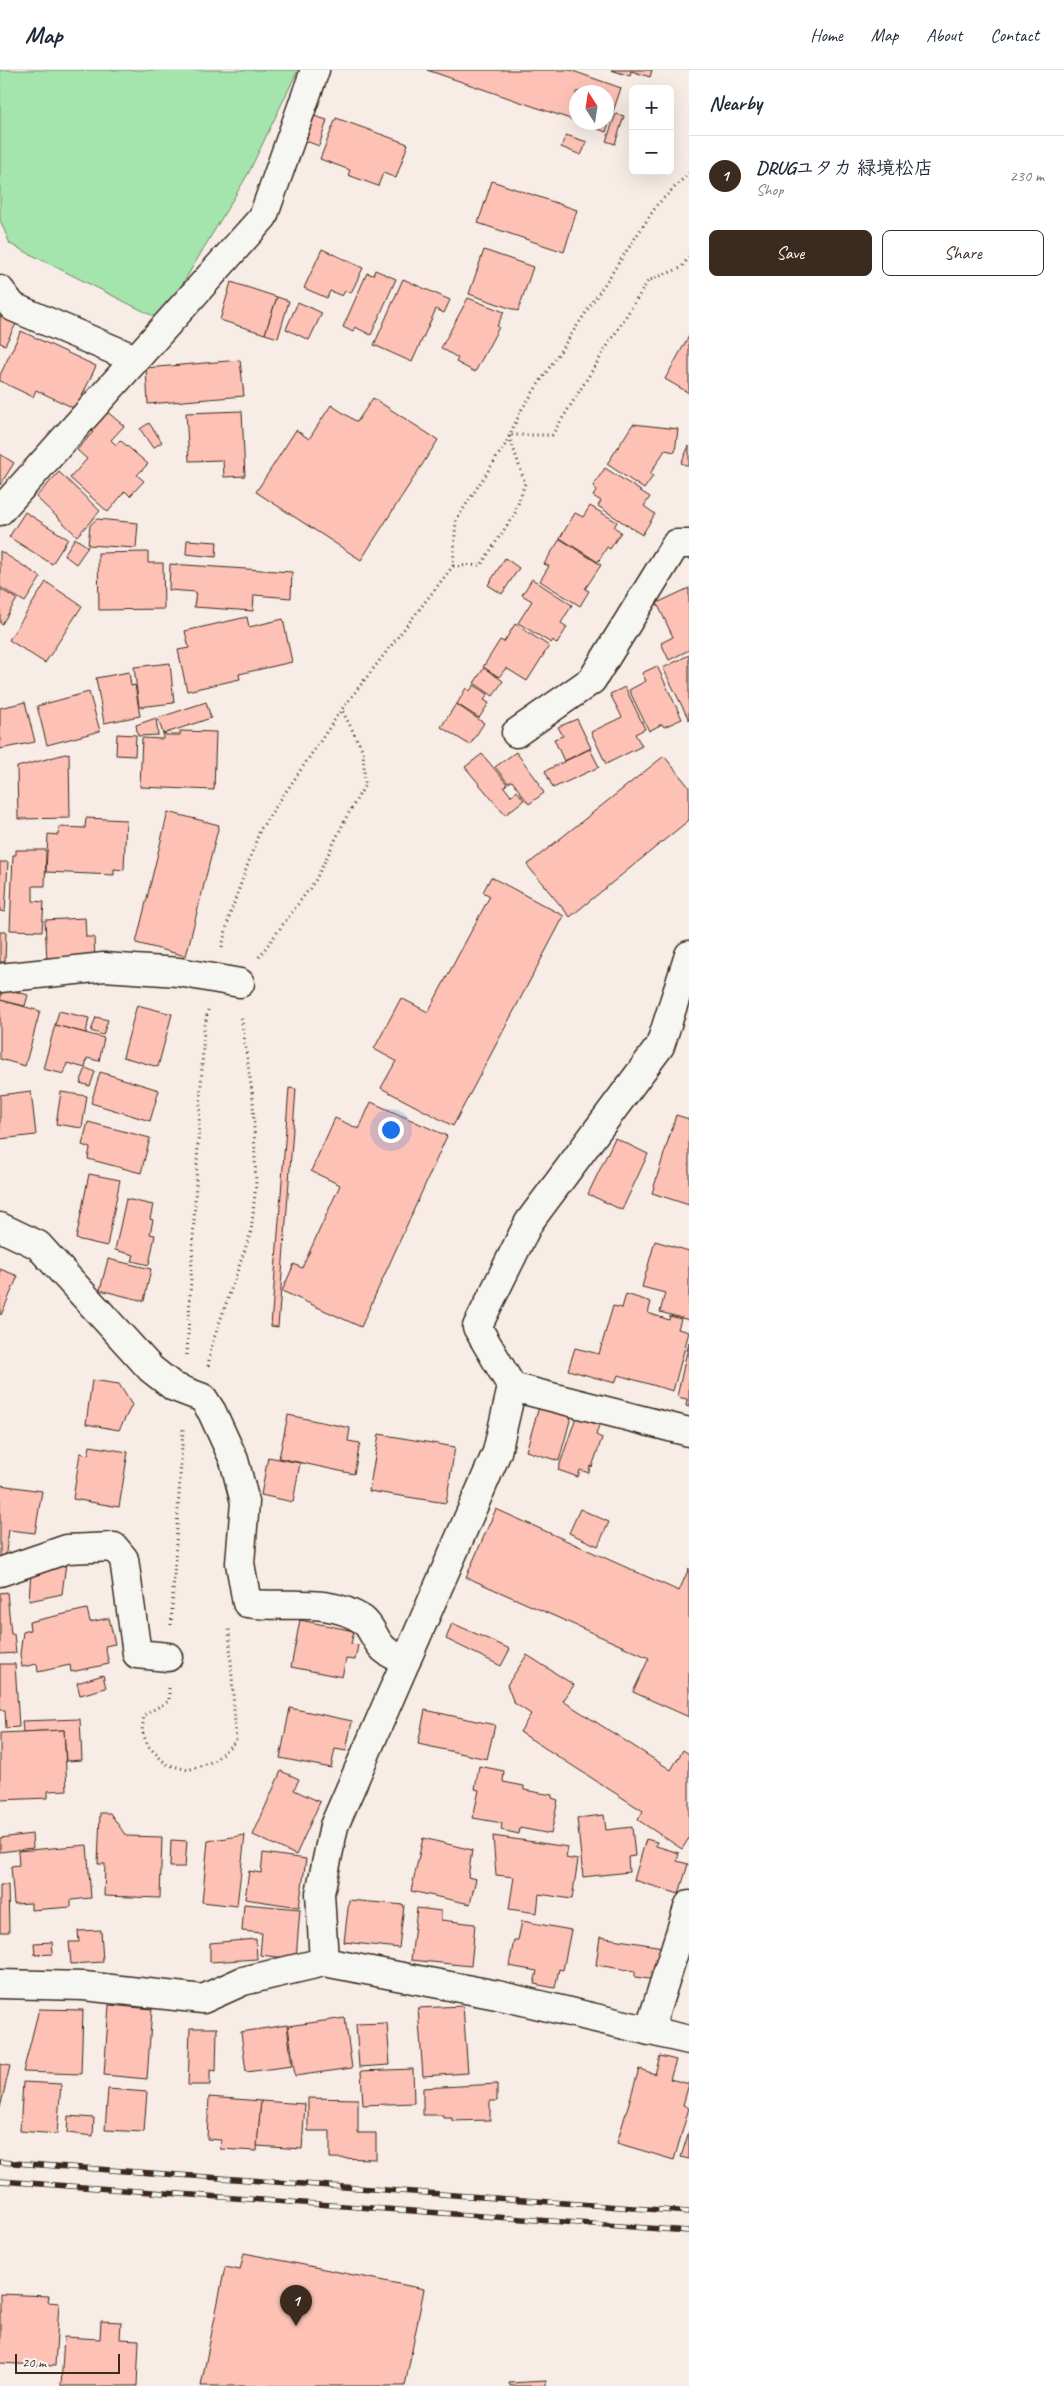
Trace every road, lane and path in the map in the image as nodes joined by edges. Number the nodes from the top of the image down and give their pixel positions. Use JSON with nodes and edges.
{"nodes":[{"id":1,"x":316,"y":70,"type":"edge"},
{"id":2,"x":689,"y":173,"type":"edge"},
{"id":3,"x":689,"y":257,"type":"edge"},
{"id":4,"x":0,"y":290,"type":"edge"},
{"id":5,"x":135,"y":359,"type":"junction"},
{"id":6,"x":509,"y":435,"type":"junction"},
{"id":7,"x":0,"y":511,"type":"edge"},
{"id":8,"x":689,"y":544,"type":"edge"},
{"id":9,"x":453,"y":566,"type":"junction"},
{"id":10,"x":342,"y":709,"type":"junction"},
{"id":11,"x":516,"y":733,"type":"dead end"},
{"id":12,"x":689,"y":955,"type":"edge"},
{"id":13,"x":0,"y":978,"type":"edge"},
{"id":14,"x":228,"y":980,"type":"junction"},
{"id":15,"x":0,"y":1227,"type":"edge"},
{"id":16,"x":512,"y":1387,"type":"junction"},
{"id":17,"x":194,"y":1395,"type":"junction"},
{"id":18,"x":689,"y":1432,"type":"edge"},
{"id":19,"x":0,"y":1572,"type":"edge"},
{"id":20,"x":247,"y":1603,"type":"junction"},
{"id":21,"x":168,"y":1657,"type":"junction"},
{"id":22,"x":406,"y":1661,"type":"junction"},
{"id":23,"x":689,"y":1904,"type":"edge"},
{"id":24,"x":324,"y":1962,"type":"junction"},
{"id":25,"x":0,"y":1984,"type":"edge"},
{"id":26,"x":649,"y":2031,"type":"junction"},
{"id":27,"x":689,"y":2040,"type":"edge"}],
"edges":[{"from":1,"to":5,"type":"street"},
{"from":2,"to":6,"type":"path"},
{"from":3,"to":6,"type":"path"},
{"from":4,"to":5,"type":"street"},
{"from":5,"to":7,"type":"street"},
{"from":6,"to":9,"type":"path"},
{"from":6,"to":9,"type":"path"},
{"from":8,"to":11,"type":"street"},
{"from":9,"to":10,"type":"path"},
{"from":10,"to":14,"type":"path"},
{"from":10,"to":14,"type":"path"},
{"from":12,"to":16,"type":"street"},
{"from":13,"to":14,"type":"street"},
{"from":14,"to":17,"type":"path"},
{"from":14,"to":17,"type":"path"},
{"from":15,"to":17,"type":"street"},
{"from":16,"to":18,"type":"street"},
{"from":16,"to":22,"type":"street"},
{"from":17,"to":20,"type":"street"},
{"from":17,"to":21,"type":"path"},
{"from":19,"to":21,"type":"street"},
{"from":20,"to":21,"type":"path"},
{"from":20,"to":22,"type":"street"},
{"from":22,"to":24,"type":"street"},
{"from":23,"to":26,"type":"street"},
{"from":24,"to":25,"type":"street"},
{"from":24,"to":26,"type":"street"},
{"from":26,"to":27,"type":"street"}]}
